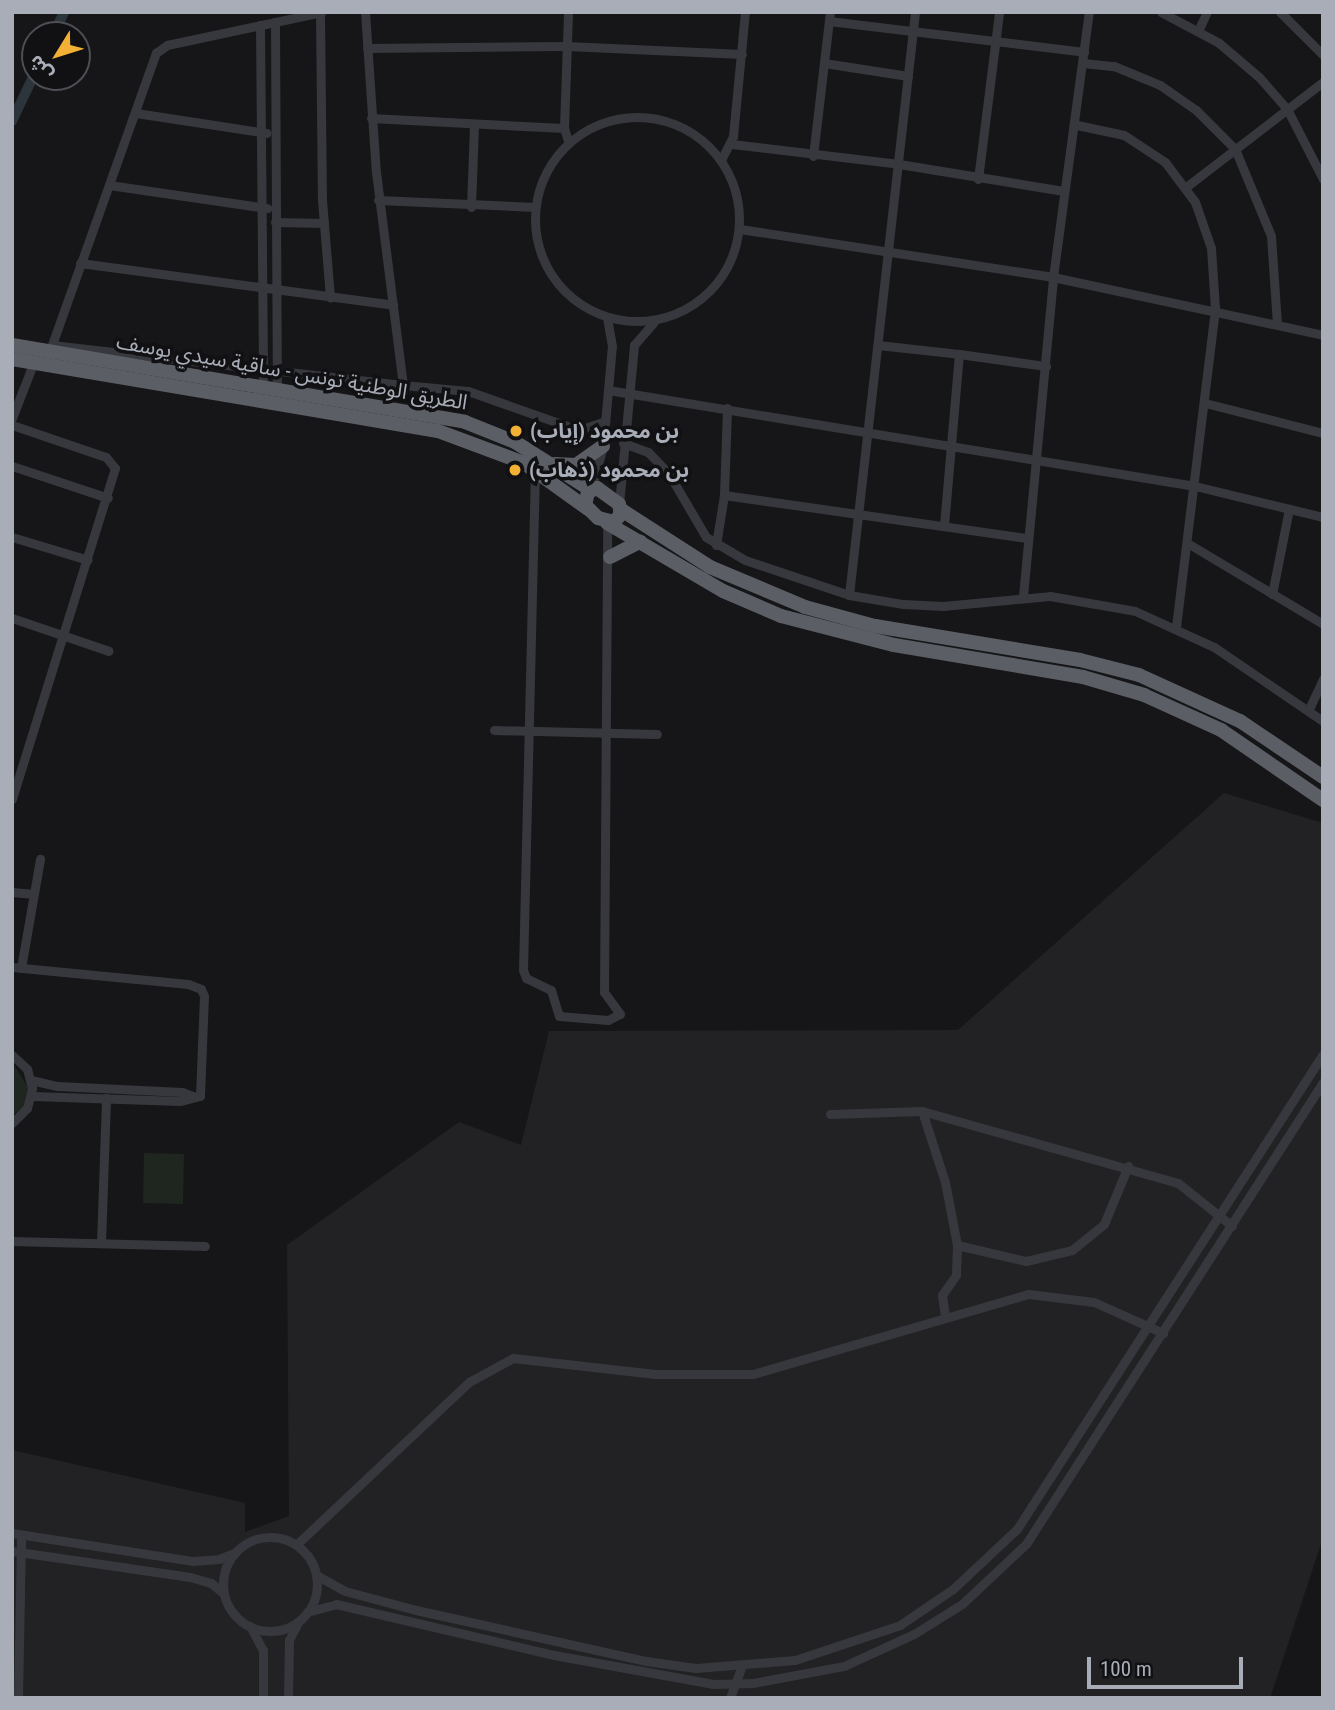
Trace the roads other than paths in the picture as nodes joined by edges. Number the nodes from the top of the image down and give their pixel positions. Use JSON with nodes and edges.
{"nodes":[{"id":1,"x":365,"y":12,"type":"edge"},
{"id":2,"x":568,"y":12,"type":"edge"},
{"id":3,"x":744,"y":12,"type":"edge"},
{"id":4,"x":915,"y":12,"type":"edge"},
{"id":5,"x":999,"y":12,"type":"edge"},
{"id":6,"x":1089,"y":12,"type":"edge"},
{"id":7,"x":1161,"y":12,"type":"edge"},
{"id":8,"x":1208,"y":12,"type":"edge"},
{"id":9,"x":1280,"y":12,"type":"edge"},
{"id":10,"x":321,"y":13,"type":"edge"},
{"id":11,"x":829,"y":17,"type":"edge"},
{"id":12,"x":275,"y":22,"type":"junction"},
{"id":13,"x":260,"y":25,"type":"junction"},
{"id":14,"x":1198,"y":31,"type":"junction"},
{"id":15,"x":913,"y":32,"type":"junction"},
{"id":16,"x":996,"y":43,"type":"junction"},
{"id":17,"x":567,"y":46,"type":"junction"},
{"id":18,"x":367,"y":48,"type":"junction"},
{"id":19,"x":1084,"y":52,"type":"junction"},
{"id":20,"x":741,"y":54,"type":"junction"},
{"id":21,"x":1323,"y":55,"type":"edge"},
{"id":22,"x":824,"y":63,"type":"junction"},
{"id":23,"x":1083,"y":63,"type":"junction"},
{"id":24,"x":908,"y":76,"type":"junction"},
{"id":25,"x":1323,"y":82,"type":"edge"},
{"id":26,"x":1287,"y":109,"type":"junction"},
{"id":27,"x":136,"y":113,"type":"junction"},
{"id":28,"x":371,"y":118,"type":"junction"},
{"id":29,"x":474,"y":124,"type":"junction"},
{"id":30,"x":1077,"y":125,"type":"junction"},
{"id":31,"x":564,"y":128,"type":"junction"},
{"id":32,"x":263,"y":133,"type":"junction"},
{"id":33,"x":275,"y":133,"type":"junction"},
{"id":34,"x":568,"y":141,"type":"junction"},
{"id":35,"x":732,"y":144,"type":"junction"},
{"id":36,"x":1235,"y":149,"type":"junction"},
{"id":37,"x":813,"y":156,"type":"junction"},
{"id":38,"x":721,"y":160,"type":"junction"},
{"id":39,"x":899,"y":164,"type":"junction"},
{"id":40,"x":978,"y":179,"type":"junction"},
{"id":41,"x":1323,"y":179,"type":"edge"},
{"id":42,"x":109,"y":185,"type":"junction"},
{"id":43,"x":1186,"y":187,"type":"junction"},
{"id":44,"x":1064,"y":191,"type":"junction"},
{"id":45,"x":379,"y":200,"type":"junction"},
{"id":46,"x":536,"y":206,"type":"junction"},
{"id":47,"x":262,"y":207,"type":"junction"},
{"id":48,"x":471,"y":207,"type":"junction"},
{"id":49,"x":274,"y":208,"type":"junction"},
{"id":50,"x":275,"y":222,"type":"junction"},
{"id":51,"x":324,"y":223,"type":"junction"},
{"id":52,"x":740,"y":229,"type":"junction"},
{"id":53,"x":889,"y":251,"type":"junction"},
{"id":54,"x":80,"y":263,"type":"junction"},
{"id":55,"x":1053,"y":277,"type":"junction"},
{"id":56,"x":262,"y":289,"type":"junction"},
{"id":57,"x":275,"y":290,"type":"junction"},
{"id":58,"x":330,"y":298,"type":"junction"},
{"id":59,"x":393,"y":305,"type":"junction"},
{"id":60,"x":1215,"y":309,"type":"junction"},
{"id":61,"x":607,"y":319,"type":"junction"},
{"id":62,"x":655,"y":322,"type":"junction"},
{"id":63,"x":1277,"y":324,"type":"junction"},
{"id":64,"x":1323,"y":335,"type":"edge"},
{"id":65,"x":12,"y":345,"type":"edge"},
{"id":66,"x":878,"y":345,"type":"junction"},
{"id":67,"x":50,"y":349,"type":"junction"},
{"id":68,"x":959,"y":354,"type":"junction"},
{"id":69,"x":12,"y":359,"type":"edge"},
{"id":70,"x":33,"y":364,"type":"junction"},
{"id":71,"x":1046,"y":366,"type":"junction"},
{"id":72,"x":263,"y":370,"type":"junction"},
{"id":73,"x":278,"y":372,"type":"junction"},
{"id":74,"x":403,"y":385,"type":"junction"},
{"id":75,"x":270,"y":386,"type":"junction"},
{"id":76,"x":608,"y":390,"type":"junction"},
{"id":77,"x":628,"y":393,"type":"junction"},
{"id":78,"x":1205,"y":403,"type":"junction"},
{"id":79,"x":727,"y":408,"type":"junction"},
{"id":80,"x":12,"y":418,"type":"edge"},
{"id":81,"x":605,"y":421,"type":"junction"},
{"id":82,"x":12,"y":425,"type":"edge"},
{"id":83,"x":869,"y":429,"type":"junction"},
{"id":84,"x":1323,"y":433,"type":"edge"},
{"id":85,"x":623,"y":443,"type":"junction"},
{"id":86,"x":951,"y":444,"type":"junction"},
{"id":87,"x":603,"y":446,"type":"junction"},
{"id":88,"x":1039,"y":458,"type":"junction"},
{"id":89,"x":553,"y":464,"type":"junction"},
{"id":90,"x":12,"y":466,"type":"edge"},
{"id":91,"x":536,"y":469,"type":"junction"},
{"id":92,"x":1195,"y":486,"type":"junction"},
{"id":93,"x":591,"y":490,"type":"junction"},
{"id":94,"x":724,"y":495,"type":"junction"},
{"id":95,"x":108,"y":498,"type":"junction"},
{"id":96,"x":620,"y":507,"type":"junction"},
{"id":97,"x":588,"y":509,"type":"junction"},
{"id":98,"x":1289,"y":509,"type":"junction"},
{"id":99,"x":859,"y":512,"type":"junction"},
{"id":100,"x":1323,"y":517,"type":"edge"},
{"id":101,"x":607,"y":523,"type":"junction"},
{"id":102,"x":944,"y":525,"type":"junction"},
{"id":103,"x":12,"y":537,"type":"edge"},
{"id":104,"x":1028,"y":538,"type":"junction"},
{"id":105,"x":640,"y":541,"type":"junction"},
{"id":106,"x":1189,"y":544,"type":"junction"},
{"id":107,"x":716,"y":545,"type":"junction"},
{"id":108,"x":610,"y":557,"type":"junction"},
{"id":109,"x":88,"y":560,"type":"junction"},
{"id":110,"x":1272,"y":594,"type":"junction"},
{"id":111,"x":849,"y":595,"type":"junction"},
{"id":112,"x":1023,"y":596,"type":"junction"},
{"id":113,"x":12,"y":618,"type":"edge"},
{"id":114,"x":1323,"y":624,"type":"edge"},
{"id":115,"x":1176,"y":626,"type":"junction"},
{"id":116,"x":62,"y":634,"type":"junction"},
{"id":117,"x":109,"y":651,"type":"dead end"},
{"id":118,"x":1323,"y":680,"type":"edge"},
{"id":119,"x":1309,"y":709,"type":"junction"},
{"id":120,"x":1323,"y":721,"type":"edge"},
{"id":121,"x":494,"y":730,"type":"dead end"},
{"id":122,"x":527,"y":731,"type":"junction"},
{"id":123,"x":608,"y":733,"type":"junction"},
{"id":124,"x":657,"y":734,"type":"dead end"},
{"id":125,"x":1323,"y":777,"type":"edge"},
{"id":126,"x":12,"y":799,"type":"edge"},
{"id":127,"x":1323,"y":800,"type":"edge"},
{"id":128,"x":40,"y":859,"type":"dead end"},
{"id":129,"x":12,"y":891,"type":"edge"},
{"id":130,"x":34,"y":894,"type":"junction"},
{"id":131,"x":17,"y":967,"type":"edge"},
{"id":132,"x":1323,"y":1054,"type":"edge"},
{"id":133,"x":12,"y":1055,"type":"edge"},
{"id":134,"x":31,"y":1080,"type":"junction"},
{"id":135,"x":1323,"y":1082,"type":"edge"},
{"id":136,"x":32,"y":1096,"type":"junction"},
{"id":137,"x":106,"y":1098,"type":"junction"},
{"id":138,"x":197,"y":1098,"type":"junction"},
{"id":139,"x":922,"y":1111,"type":"junction"},
{"id":140,"x":831,"y":1114,"type":"dead end"},
{"id":141,"x":12,"y":1123,"type":"edge"},
{"id":142,"x":1128,"y":1166,"type":"junction"},
{"id":143,"x":1219,"y":1216,"type":"junction"},
{"id":144,"x":1232,"y":1226,"type":"junction"},
{"id":145,"x":12,"y":1241,"type":"edge"},
{"id":146,"x":101,"y":1243,"type":"junction"},
{"id":147,"x":957,"y":1245,"type":"junction"},
{"id":148,"x":205,"y":1246,"type":"dead end"},
{"id":149,"x":945,"y":1316,"type":"junction"},
{"id":150,"x":1148,"y":1325,"type":"junction"},
{"id":151,"x":1163,"y":1333,"type":"junction"},
{"id":152,"x":17,"y":1534,"type":"edge"},
{"id":153,"x":296,"y":1545,"type":"junction"},
{"id":154,"x":16,"y":1552,"type":"edge"},
{"id":155,"x":235,"y":1552,"type":"junction"},
{"id":156,"x":316,"y":1575,"type":"junction"},
{"id":157,"x":224,"y":1594,"type":"junction"},
{"id":158,"x":307,"y":1612,"type":"junction"},
{"id":159,"x":298,"y":1622,"type":"junction"},
{"id":160,"x":250,"y":1626,"type":"junction"},
{"id":161,"x":741,"y":1668,"type":"junction"},
{"id":162,"x":734,"y":1684,"type":"junction"},
{"id":163,"x":18,"y":1698,"type":"edge"},
{"id":164,"x":263,"y":1698,"type":"edge"},
{"id":165,"x":288,"y":1698,"type":"edge"},
{"id":166,"x":730,"y":1698,"type":"edge"}],
"edges":[{"from":1,"to":18,"type":"street"},
{"from":2,"to":17,"type":"street"},
{"from":3,"to":20,"type":"street"},
{"from":4,"to":15,"type":"street"},
{"from":5,"to":16,"type":"street"},
{"from":6,"to":19,"type":"street"},
{"from":7,"to":14,"type":"street"},
{"from":8,"to":14,"type":"street"},
{"from":9,"to":21,"type":"street"},
{"from":10,"to":12,"type":"street"},
{"from":10,"to":51,"type":"street"},
{"from":11,"to":15,"type":"street"},
{"from":11,"to":22,"type":"street"},
{"from":12,"to":13,"type":"street"},
{"from":12,"to":33,"type":"street"},
{"from":13,"to":27,"type":"street"},
{"from":13,"to":32,"type":"street"},
{"from":14,"to":26,"type":"street"},
{"from":15,"to":16,"type":"street"},
{"from":15,"to":24,"type":"street"},
{"from":16,"to":19,"type":"street"},
{"from":16,"to":40,"type":"street"},
{"from":17,"to":18,"type":"street"},
{"from":17,"to":20,"type":"street"},
{"from":17,"to":31,"type":"street"},
{"from":18,"to":28,"type":"street"},
{"from":19,"to":23,"type":"street"},
{"from":20,"to":35,"type":"street"},
{"from":22,"to":24,"type":"street"},
{"from":22,"to":37,"type":"street"},
{"from":23,"to":30,"type":"street"},
{"from":23,"to":36,"type":"street"},
{"from":24,"to":39,"type":"street"},
{"from":25,"to":26,"type":"street"},
{"from":26,"to":36,"type":"street"},
{"from":26,"to":41,"type":"street"},
{"from":27,"to":32,"type":"street"},
{"from":27,"to":42,"type":"street"},
{"from":28,"to":29,"type":"street"},
{"from":28,"to":45,"type":"street"},
{"from":29,"to":31,"type":"street"},
{"from":29,"to":48,"type":"street"},
{"from":30,"to":43,"type":"street"},
{"from":30,"to":44,"type":"street"},
{"from":31,"to":34,"type":"street"},
{"from":32,"to":33,"type":"street"},
{"from":32,"to":47,"type":"street"},
{"from":33,"to":49,"type":"street"},
{"from":34,"to":38,"type":"street"},
{"from":34,"to":46,"type":"street"},
{"from":35,"to":37,"type":"street"},
{"from":35,"to":38,"type":"street"},
{"from":36,"to":43,"type":"street"},
{"from":36,"to":63,"type":"street"},
{"from":37,"to":39,"type":"street"},
{"from":38,"to":52,"type":"street"},
{"from":39,"to":40,"type":"street"},
{"from":39,"to":53,"type":"street"},
{"from":40,"to":44,"type":"street"},
{"from":42,"to":47,"type":"street"},
{"from":42,"to":54,"type":"street"},
{"from":43,"to":60,"type":"street"},
{"from":44,"to":55,"type":"street"},
{"from":45,"to":48,"type":"street"},
{"from":45,"to":59,"type":"street"},
{"from":46,"to":48,"type":"street"},
{"from":46,"to":61,"type":"street"},
{"from":47,"to":49,"type":"street"},
{"from":47,"to":56,"type":"street"},
{"from":49,"to":50,"type":"street"},
{"from":50,"to":51,"type":"street"},
{"from":50,"to":57,"type":"street"},
{"from":51,"to":58,"type":"street"},
{"from":52,"to":53,"type":"street"},
{"from":52,"to":62,"type":"street"},
{"from":53,"to":55,"type":"street"},
{"from":53,"to":66,"type":"street"},
{"from":54,"to":56,"type":"street"},
{"from":54,"to":67,"type":"street"},
{"from":55,"to":60,"type":"street"},
{"from":55,"to":71,"type":"street"},
{"from":56,"to":57,"type":"street"},
{"from":56,"to":72,"type":"street"},
{"from":57,"to":58,"type":"street"},
{"from":57,"to":73,"type":"street"},
{"from":58,"to":59,"type":"street"},
{"from":59,"to":74,"type":"street"},
{"from":60,"to":63,"type":"street"},
{"from":60,"to":78,"type":"street"},
{"from":61,"to":62,"type":"street"},
{"from":61,"to":76,"type":"street"},
{"from":62,"to":77,"type":"street"},
{"from":63,"to":64,"type":"street"},
{"from":65,"to":67,"type":"highway","name":"الطريق الوطنية تونس - ساقية سيدي يوسف"},
{"from":66,"to":68,"type":"street"},
{"from":66,"to":83,"type":"street"},
{"from":67,"to":72,"type":"street"},
{"from":67,"to":75,"type":"highway","name":"الطريق الوطنية تونس - ساقية سيدي يوسف"},
{"from":68,"to":71,"type":"street"},
{"from":68,"to":86,"type":"street"},
{"from":69,"to":70,"type":"highway","name":"الطريق الوطنية تونس - ساقية سيدي يوسف"},
{"from":70,"to":80,"type":"street"},
{"from":70,"to":91,"type":"highway","name":"الطريق الوطنية تونس - ساقية سيدي يوسف"},
{"from":71,"to":88,"type":"street"},
{"from":72,"to":73,"type":"street"},
{"from":72,"to":75,"type":"street"},
{"from":73,"to":74,"type":"street"},
{"from":73,"to":75,"type":"street"},
{"from":74,"to":81,"type":"street"},
{"from":75,"to":89,"type":"highway","name":"الطريق الوطنية تونس - ساقية سيدي يوسف"},
{"from":76,"to":77,"type":"street"},
{"from":76,"to":81,"type":"street"},
{"from":77,"to":79,"type":"street"},
{"from":77,"to":85,"type":"street"},
{"from":78,"to":84,"type":"street"},
{"from":78,"to":92,"type":"street"},
{"from":79,"to":83,"type":"street"},
{"from":79,"to":94,"type":"street"},
{"from":81,"to":87,"type":"street"},
{"from":82,"to":95,"type":"street"},
{"from":83,"to":86,"type":"street"},
{"from":83,"to":99,"type":"street"},
{"from":85,"to":96,"type":"street"},
{"from":85,"to":107,"type":"street"},
{"from":86,"to":88,"type":"street"},
{"from":86,"to":102,"type":"street"},
{"from":87,"to":89,"type":"highway"},
{"from":87,"to":93,"type":"street"},
{"from":88,"to":92,"type":"street"},
{"from":88,"to":104,"type":"street"},
{"from":89,"to":93,"type":"highway","name":"الطريق الوطنية تونس - ساقية سيدي يوسف"},
{"from":90,"to":95,"type":"street"},
{"from":91,"to":97,"type":"highway","name":"الطريق الوطنية تونس - ساقية سيدي يوسف"},
{"from":91,"to":122,"type":"street"},
{"from":92,"to":98,"type":"street"},
{"from":92,"to":106,"type":"street"},
{"from":93,"to":96,"type":"highway","name":"الطريق الوطنية تونس - ساقية سيدي يوسف"},
{"from":93,"to":97,"type":"highway"},
{"from":94,"to":99,"type":"street"},
{"from":94,"to":107,"type":"street"},
{"from":95,"to":109,"type":"street"},
{"from":96,"to":101,"type":"highway"},
{"from":96,"to":125,"type":"highway"},
{"from":97,"to":101,"type":"highway","name":"الطريق الوطنية تونس - ساقية سيدي يوسف"},
{"from":98,"to":100,"type":"street"},
{"from":98,"to":110,"type":"street"},
{"from":99,"to":102,"type":"street"},
{"from":99,"to":111,"type":"street"},
{"from":101,"to":105,"type":"highway"},
{"from":101,"to":108,"type":"street"},
{"from":102,"to":104,"type":"street"},
{"from":103,"to":109,"type":"street"},
{"from":104,"to":112,"type":"street"},
{"from":105,"to":108,"type":"highway"},
{"from":105,"to":127,"type":"highway"},
{"from":106,"to":110,"type":"street"},
{"from":106,"to":115,"type":"street"},
{"from":107,"to":111,"type":"street"},
{"from":108,"to":123,"type":"street"},
{"from":109,"to":116,"type":"street"},
{"from":110,"to":114,"type":"street"},
{"from":111,"to":112,"type":"street"},
{"from":112,"to":115,"type":"street"},
{"from":113,"to":116,"type":"street"},
{"from":115,"to":119,"type":"street"},
{"from":116,"to":117,"type":"street"},
{"from":116,"to":126,"type":"street"},
{"from":118,"to":119,"type":"street"},
{"from":119,"to":120,"type":"street"},
{"from":121,"to":122,"type":"street"},
{"from":122,"to":123,"type":"street"},
{"from":122,"to":123,"type":"street"},
{"from":123,"to":124,"type":"street"},
{"from":128,"to":130,"type":"street"},
{"from":129,"to":130,"type":"street"},
{"from":130,"to":131,"type":"street"},
{"from":131,"to":138,"type":"street"},
{"from":132,"to":143,"type":"street"},
{"from":133,"to":134,"type":"street"},
{"from":134,"to":136,"type":"street"},
{"from":134,"to":138,"type":"street"},
{"from":135,"to":144,"type":"street"},
{"from":136,"to":137,"type":"street"},
{"from":136,"to":141,"type":"street"},
{"from":137,"to":138,"type":"street"},
{"from":137,"to":146,"type":"street"},
{"from":139,"to":140,"type":"street"},
{"from":139,"to":142,"type":"street"},
{"from":139,"to":147,"type":"street"},
{"from":142,"to":143,"type":"street"},
{"from":142,"to":147,"type":"street"},
{"from":143,"to":144,"type":"street"},
{"from":143,"to":150,"type":"street"},
{"from":144,"to":151,"type":"street"},
{"from":145,"to":146,"type":"street"},
{"from":146,"to":148,"type":"street"},
{"from":147,"to":149,"type":"street"},
{"from":149,"to":150,"type":"street"},
{"from":149,"to":153,"type":"street"},
{"from":150,"to":151,"type":"street"},
{"from":150,"to":161,"type":"street"},
{"from":151,"to":162,"type":"street"},
{"from":152,"to":154,"type":"street"},
{"from":152,"to":155,"type":"street"},
{"from":153,"to":155,"type":"street"},
{"from":153,"to":156,"type":"street"},
{"from":154,"to":157,"type":"street"},
{"from":154,"to":163,"type":"street"},
{"from":155,"to":157,"type":"street"},
{"from":156,"to":158,"type":"street"},
{"from":156,"to":161,"type":"street"},
{"from":157,"to":160,"type":"street"},
{"from":158,"to":159,"type":"street"},
{"from":158,"to":162,"type":"street"},
{"from":159,"to":160,"type":"street"},
{"from":159,"to":165,"type":"street"},
{"from":160,"to":164,"type":"street"},
{"from":161,"to":162,"type":"street"},
{"from":162,"to":166,"type":"street"}]}
